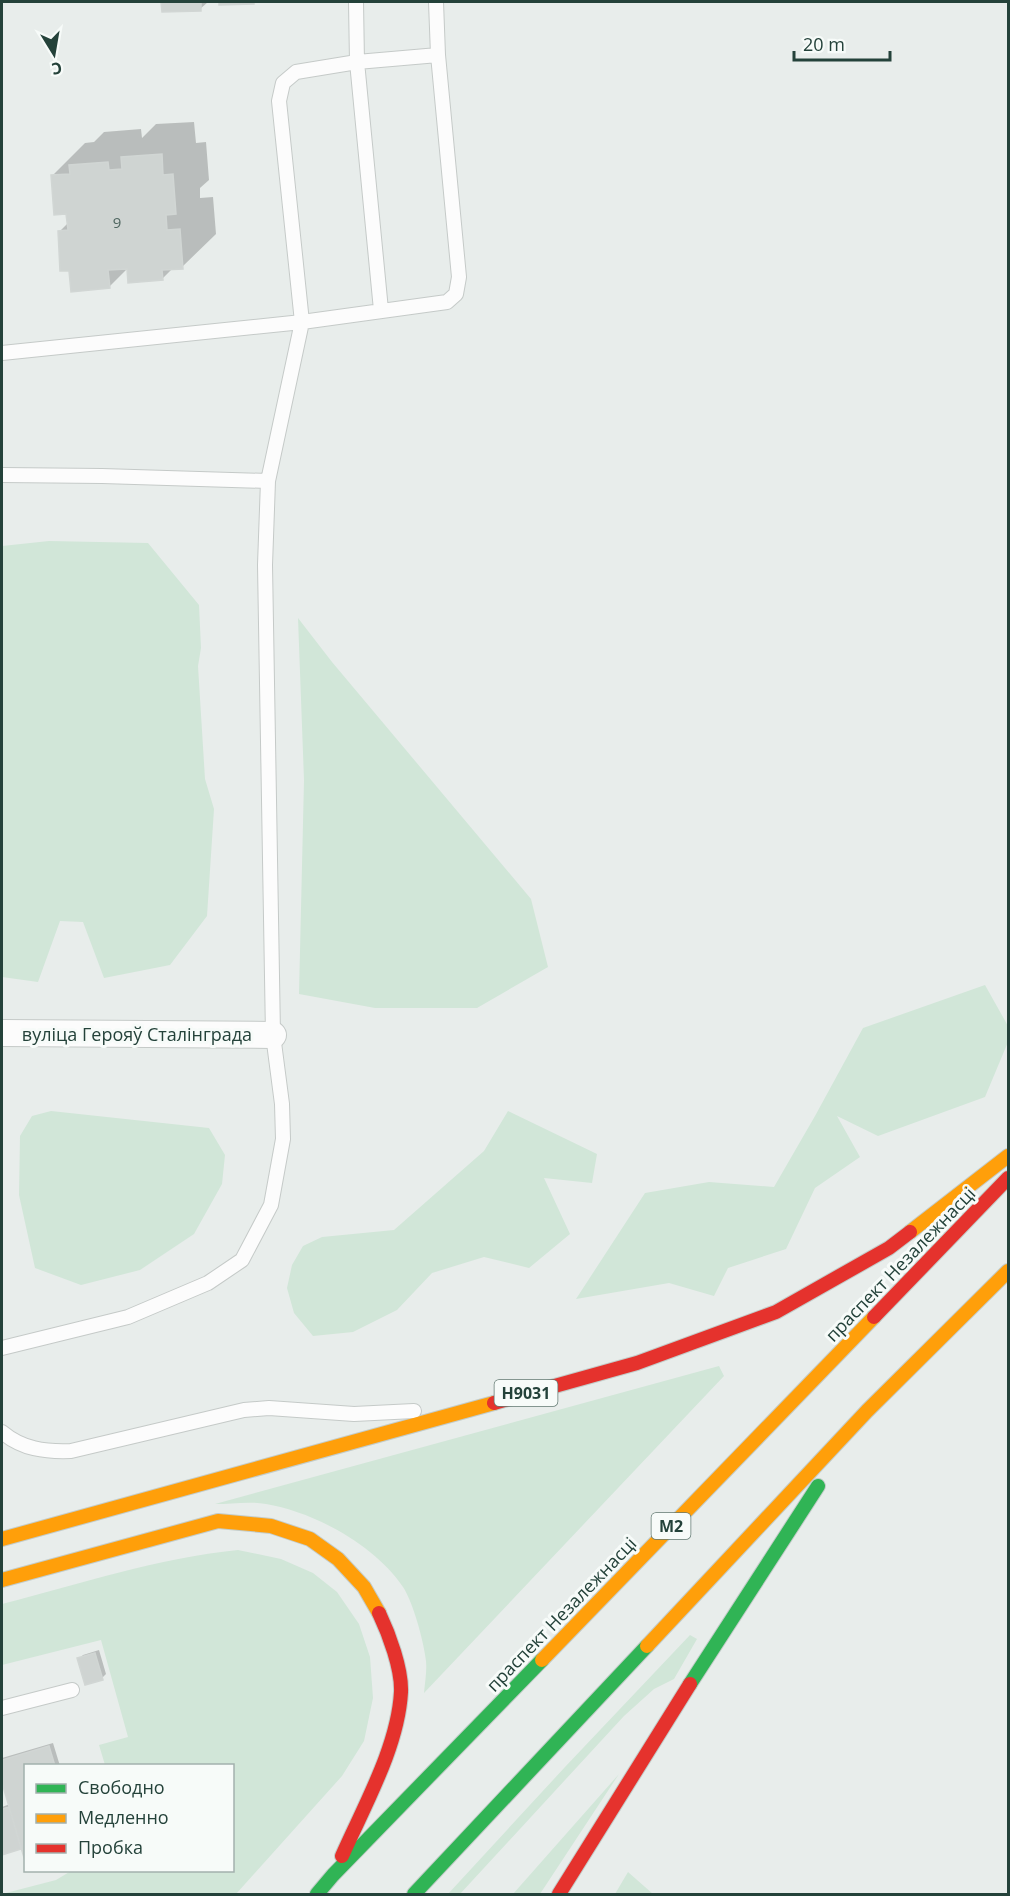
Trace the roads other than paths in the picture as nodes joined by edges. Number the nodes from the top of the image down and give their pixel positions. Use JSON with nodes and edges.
{"nodes":[{"id":1,"x":356,"y":2,"type":"edge"},
{"id":2,"x":436,"y":2,"type":"edge"},
{"id":3,"x":438,"y":55,"type":"junction"},
{"id":4,"x":357,"y":62,"type":"junction"},
{"id":5,"x":381,"y":310,"type":"junction"},
{"id":6,"x":302,"y":322,"type":"junction"},
{"id":7,"x":2,"y":353,"type":"edge"},
{"id":8,"x":2,"y":475,"type":"edge"},
{"id":9,"x":268,"y":481,"type":"junction"},
{"id":10,"x":2,"y":1033,"type":"edge"},
{"id":11,"x":273,"y":1035,"type":"junction"},
{"id":12,"x":1008,"y":1156,"type":"edge"},
{"id":13,"x":1008,"y":1178,"type":"edge"},
{"id":14,"x":1008,"y":1271,"type":"edge"},
{"id":15,"x":2,"y":1348,"type":"edge"},
{"id":16,"x":494,"y":1402,"type":"junction"},
{"id":17,"x":867,"y":1412,"type":"junction"},
{"id":18,"x":2,"y":1432,"type":"edge"},
{"id":19,"x":2,"y":1539,"type":"edge"},
{"id":20,"x":2,"y":1580,"type":"edge"},
{"id":21,"x":72,"y":1690,"type":"dead end"},
{"id":22,"x":2,"y":1708,"type":"edge"},
{"id":23,"x":333,"y":1875,"type":"junction"},
{"id":24,"x":317,"y":1894,"type":"edge"},
{"id":25,"x":414,"y":1894,"type":"edge"},
{"id":26,"x":559,"y":1894,"type":"edge"}],
"edges":[{"from":1,"to":4,"type":"lane"},
{"from":2,"to":3,"type":"lane"},
{"from":3,"to":4,"type":"lane"},
{"from":3,"to":5,"type":"lane"},
{"from":4,"to":5,"type":"lane"},
{"from":4,"to":6,"type":"lane"},
{"from":5,"to":6,"type":"lane"},
{"from":6,"to":7,"type":"lane"},
{"from":6,"to":9,"type":"lane"},
{"from":8,"to":9,"type":"lane"},
{"from":9,"to":11,"type":"lane"},
{"from":10,"to":11,"type":"street","name":"вуліца Герояў Сталінграда"},
{"from":11,"to":15,"type":"lane"},
{"from":12,"to":16,"type":"highway","number":"Н9031"},
{"from":13,"to":23,"type":"highway","name":"праспект Незалежнасці","number":"М2"},
{"from":14,"to":17,"type":"highway"},
{"from":16,"to":18,"type":"lane"},
{"from":16,"to":19,"type":"highway","number":"Н9031"},
{"from":17,"to":25,"type":"highway"},
{"from":17,"to":26,"type":"highway"},
{"from":20,"to":23,"type":"highway"},
{"from":21,"to":22,"type":"lane"},
{"from":23,"to":24,"type":"highway","name":"праспект Незалежнасці","number":"М2"}]}
